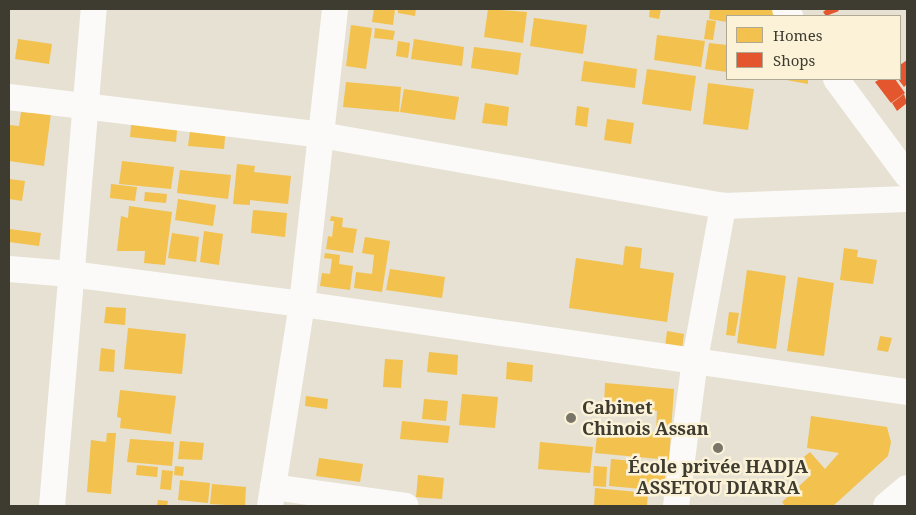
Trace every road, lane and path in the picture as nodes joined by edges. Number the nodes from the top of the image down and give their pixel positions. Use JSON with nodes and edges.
{"nodes":[{"id":1,"x":94,"y":9,"type":"edge"},
{"id":2,"x":335,"y":9,"type":"edge"},
{"id":3,"x":837,"y":80,"type":"edge"},
{"id":4,"x":9,"y":97,"type":"edge"},
{"id":5,"x":86,"y":107,"type":"junction"},
{"id":6,"x":321,"y":134,"type":"junction"},
{"id":7,"x":907,"y":175,"type":"edge"},
{"id":8,"x":907,"y":199,"type":"edge"},
{"id":9,"x":723,"y":206,"type":"junction"},
{"id":10,"x":9,"y":269,"type":"edge"},
{"id":11,"x":71,"y":274,"type":"junction"},
{"id":12,"x":302,"y":304,"type":"junction"},
{"id":13,"x":695,"y":359,"type":"junction"},
{"id":14,"x":907,"y":392,"type":"edge"},
{"id":15,"x":907,"y":489,"type":"edge"},
{"id":16,"x":272,"y":497,"type":"edge"},
{"id":17,"x":52,"y":506,"type":"edge"},
{"id":18,"x":406,"y":506,"type":"edge"},
{"id":19,"x":676,"y":506,"type":"edge"},
{"id":20,"x":887,"y":506,"type":"edge"}],
"edges":[{"from":1,"to":5,"type":"street"},
{"from":2,"to":6,"type":"street"},
{"from":3,"to":7,"type":"street"},
{"from":4,"to":5,"type":"street"},
{"from":5,"to":6,"type":"street"},
{"from":5,"to":11,"type":"street"},
{"from":6,"to":9,"type":"street"},
{"from":6,"to":12,"type":"street"},
{"from":8,"to":9,"type":"street"},
{"from":9,"to":13,"type":"street"},
{"from":10,"to":11,"type":"street"},
{"from":11,"to":12,"type":"street"},
{"from":11,"to":17,"type":"street"},
{"from":12,"to":13,"type":"street"},
{"from":12,"to":16,"type":"street"},
{"from":13,"to":14,"type":"street"},
{"from":13,"to":19,"type":"street"},
{"from":15,"to":20,"type":"street"},
{"from":16,"to":18,"type":"street"}]}
